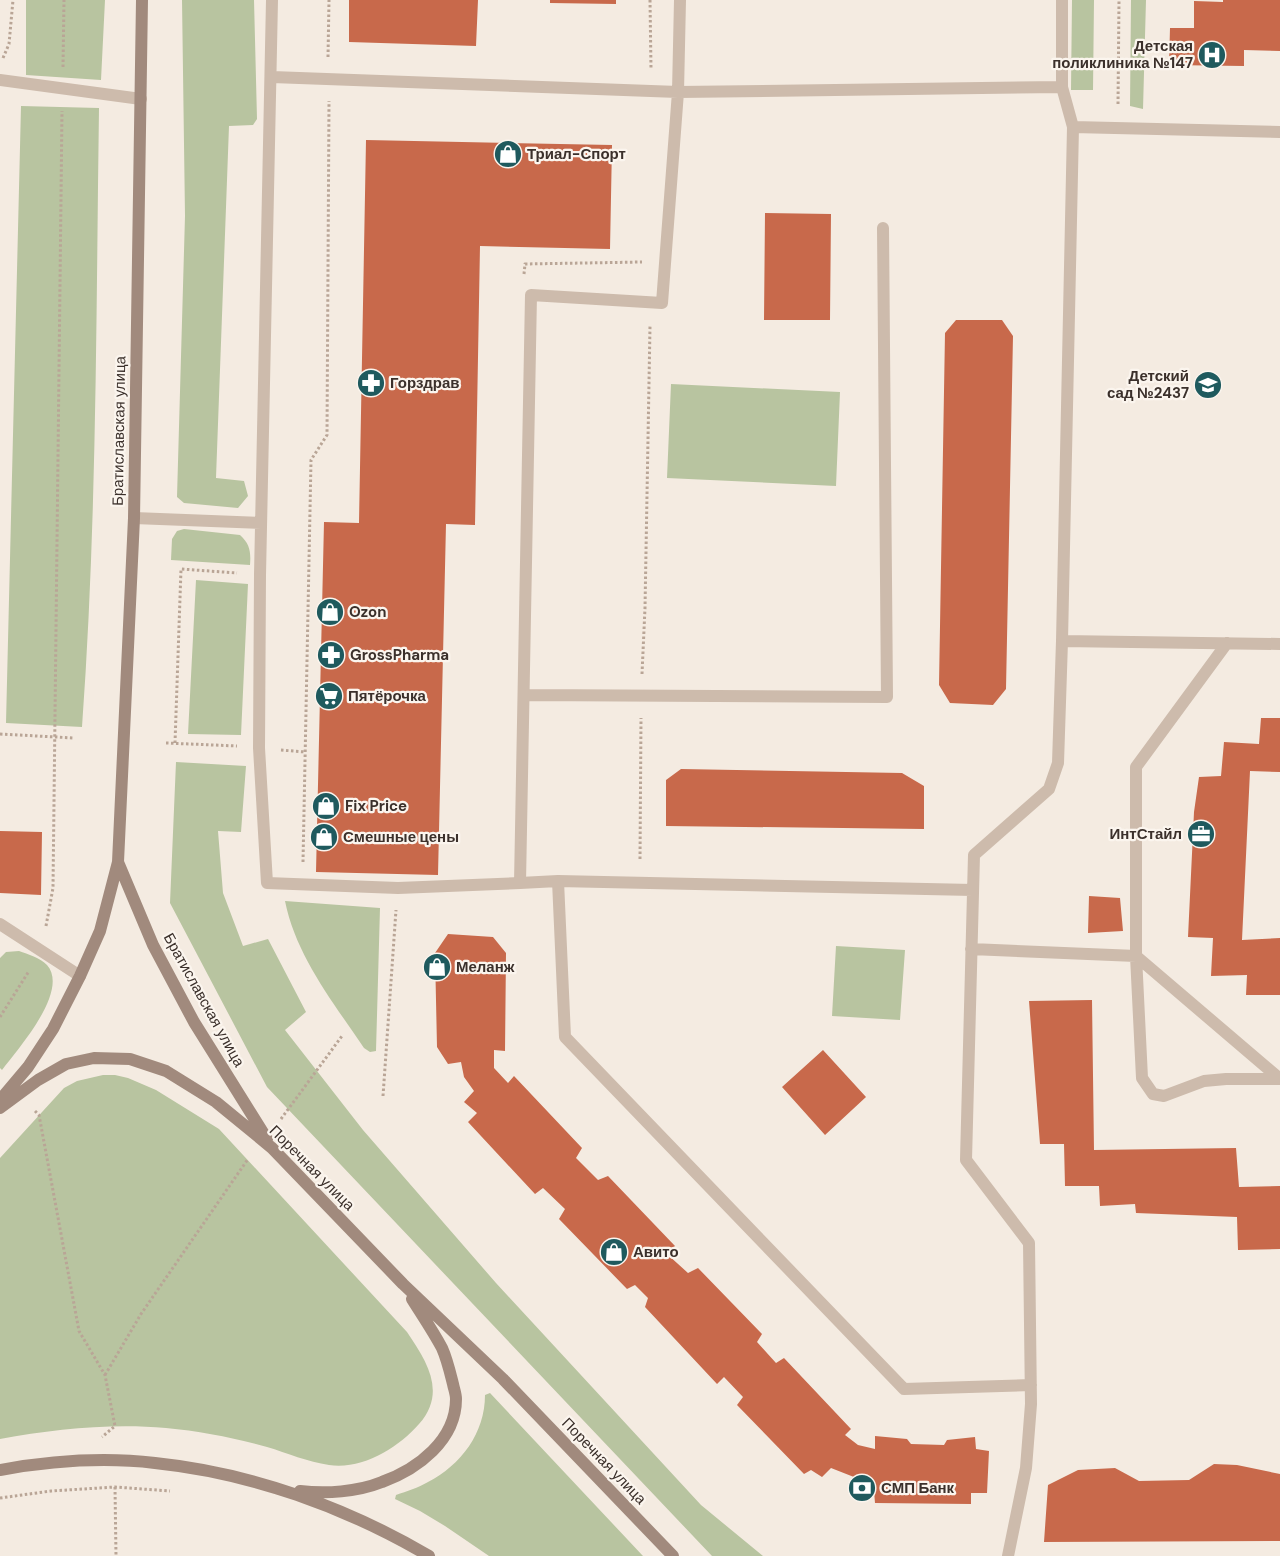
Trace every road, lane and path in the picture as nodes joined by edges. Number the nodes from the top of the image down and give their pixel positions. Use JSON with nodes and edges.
{"nodes":[{"id":1,"x":13,"y":0,"type":"edge"},
{"id":2,"x":64,"y":0,"type":"edge"},
{"id":3,"x":142,"y":0,"type":"edge"},
{"id":4,"x":272,"y":0,"type":"edge"},
{"id":5,"x":329,"y":0,"type":"edge"},
{"id":6,"x":650,"y":0,"type":"edge"},
{"id":7,"x":680,"y":0,"type":"edge"},
{"id":8,"x":1062,"y":0,"type":"edge"},
{"id":9,"x":1119,"y":0,"type":"edge"},
{"id":10,"x":0,"y":63,"type":"edge"},
{"id":11,"x":272,"y":77,"type":"junction"},
{"id":12,"x":328,"y":79,"type":"junction"},
{"id":13,"x":0,"y":80,"type":"edge"},
{"id":14,"x":1062,"y":87,"type":"junction"},
{"id":15,"x":62,"y":88,"type":"junction"},
{"id":16,"x":652,"y":91,"type":"junction"},
{"id":17,"x":678,"y":92,"type":"junction"},
{"id":18,"x":141,"y":99,"type":"junction"},
{"id":19,"x":1074,"y":127,"type":"junction"},
{"id":20,"x":1117,"y":128,"type":"junction"},
{"id":21,"x":1280,"y":132,"type":"edge"},
{"id":22,"x":884,"y":228,"type":"dead end"},
{"id":23,"x":650,"y":302,"type":"junction"},
{"id":24,"x":134,"y":518,"type":"junction"},
{"id":25,"x":261,"y":523,"type":"junction"},
{"id":26,"x":260,"y":574,"type":"junction"},
{"id":27,"x":1062,"y":642,"type":"junction"},
{"id":28,"x":1227,"y":643,"type":"junction"},
{"id":29,"x":1280,"y":644,"type":"edge"},
{"id":30,"x":524,"y":695,"type":"junction"},
{"id":31,"x":641,"y":696,"type":"junction"},
{"id":32,"x":0,"y":734,"type":"edge"},
{"id":33,"x":54,"y":737,"type":"junction"},
{"id":34,"x":74,"y":738,"type":"dead end"},
{"id":35,"x":175,"y":743,"type":"dead end"},
{"id":36,"x":118,"y":862,"type":"junction"},
{"id":37,"x":558,"y":882,"type":"junction"},
{"id":38,"x":520,"y":883,"type":"junction"},
{"id":39,"x":640,"y":883,"type":"junction"},
{"id":40,"x":302,"y":885,"type":"junction"},
{"id":41,"x":398,"y":888,"type":"junction"},
{"id":42,"x":973,"y":890,"type":"junction"},
{"id":43,"x":0,"y":925,"type":"edge"},
{"id":44,"x":971,"y":949,"type":"junction"},
{"id":45,"x":42,"y":952,"type":"junction"},
{"id":46,"x":1136,"y":956,"type":"junction"},
{"id":47,"x":80,"y":976,"type":"junction"},
{"id":48,"x":0,"y":1017,"type":"edge"},
{"id":49,"x":342,"y":1036,"type":"dead end"},
{"id":50,"x":1279,"y":1079,"type":"edge"},
{"id":51,"x":384,"y":1096,"type":"dead end"},
{"id":52,"x":0,"y":1100,"type":"edge"},
{"id":53,"x":0,"y":1108,"type":"edge"},
{"id":54,"x":284,"y":1114,"type":"dead end"},
{"id":55,"x":40,"y":1115,"type":"dead end"},
{"id":56,"x":272,"y":1148,"type":"junction"},
{"id":57,"x":248,"y":1160,"type":"dead end"},
{"id":58,"x":403,"y":1284,"type":"junction"},
{"id":59,"x":106,"y":1375,"type":"junction"},
{"id":60,"x":1031,"y":1385,"type":"junction"},
{"id":61,"x":115,"y":1426,"type":"dead end"},
{"id":62,"x":0,"y":1470,"type":"edge"},
{"id":63,"x":265,"y":1485,"type":"junction"},
{"id":64,"x":115,"y":1487,"type":"junction"},
{"id":65,"x":177,"y":1491,"type":"dead end"},
{"id":66,"x":0,"y":1498,"type":"edge"},
{"id":67,"x":116,"y":1556,"type":"edge"},
{"id":68,"x":429,"y":1556,"type":"edge"},
{"id":69,"x":673,"y":1556,"type":"edge"},
{"id":70,"x":1008,"y":1556,"type":"edge"}],
"edges":[{"from":1,"to":10,"type":"path"},
{"from":2,"to":15,"type":"path"},
{"from":3,"to":18,"type":"main road","name":"Братиславская улица"},
{"from":4,"to":11,"type":"street"},
{"from":5,"to":12,"type":"path"},
{"from":6,"to":16,"type":"path"},
{"from":7,"to":17,"type":"street"},
{"from":8,"to":14,"type":"street"},
{"from":9,"to":20,"type":"path"},
{"from":11,"to":12,"type":"street"},
{"from":11,"to":25,"type":"street"},
{"from":12,"to":16,"type":"street"},
{"from":12,"to":40,"type":"path"},
{"from":13,"to":15,"type":"street"},
{"from":14,"to":17,"type":"street"},
{"from":14,"to":19,"type":"street"},
{"from":15,"to":18,"type":"street"},
{"from":15,"to":33,"type":"path"},
{"from":16,"to":17,"type":"street"},
{"from":17,"to":23,"type":"street"},
{"from":18,"to":24,"type":"main road","name":"Братиславская улица"},
{"from":19,"to":20,"type":"street"},
{"from":19,"to":27,"type":"street"},
{"from":20,"to":21,"type":"street"},
{"from":22,"to":31,"type":"street"},
{"from":23,"to":30,"type":"street"},
{"from":23,"to":31,"type":"path"},
{"from":24,"to":25,"type":"street"},
{"from":24,"to":36,"type":"main road","name":"Братиславская улица"},
{"from":25,"to":26,"type":"street"},
{"from":26,"to":35,"type":"path"},
{"from":26,"to":40,"type":"street"},
{"from":27,"to":28,"type":"street"},
{"from":27,"to":42,"type":"street"},
{"from":28,"to":29,"type":"street"},
{"from":28,"to":46,"type":"street"},
{"from":30,"to":31,"type":"street"},
{"from":30,"to":38,"type":"street"},
{"from":31,"to":39,"type":"path"},
{"from":32,"to":33,"type":"path"},
{"from":33,"to":34,"type":"path"},
{"from":33,"to":45,"type":"path"},
{"from":36,"to":47,"type":"main road","name":"Братиславская улица"},
{"from":36,"to":56,"type":"main road","name":"Братиславская улица"},
{"from":37,"to":38,"type":"street"},
{"from":37,"to":39,"type":"street"},
{"from":37,"to":60,"type":"street"},
{"from":38,"to":41,"type":"street"},
{"from":39,"to":42,"type":"street"},
{"from":40,"to":41,"type":"street"},
{"from":41,"to":51,"type":"path"},
{"from":42,"to":44,"type":"street"},
{"from":43,"to":45,"type":"street"},
{"from":44,"to":46,"type":"street"},
{"from":44,"to":60,"type":"street"},
{"from":45,"to":47,"type":"street"},
{"from":45,"to":48,"type":"path"},
{"from":46,"to":50,"type":"street"},
{"from":46,"to":50,"type":"street"},
{"from":47,"to":52,"type":"main road","name":"Братиславская улица"},
{"from":49,"to":54,"type":"path"},
{"from":53,"to":56,"type":"main road","name":"Поречная улица"},
{"from":55,"to":59,"type":"path"},
{"from":56,"to":58,"type":"main road","name":"Поречная улица"},
{"from":57,"to":59,"type":"path"},
{"from":58,"to":63,"type":"main road","name":"Поречная улица"},
{"from":58,"to":69,"type":"main road","name":"Поречная улица"},
{"from":59,"to":61,"type":"path"},
{"from":60,"to":70,"type":"street"},
{"from":62,"to":63,"type":"main road","name":"Поречная улица"},
{"from":63,"to":68,"type":"main road","name":"Поречная улица"},
{"from":64,"to":65,"type":"path"},
{"from":64,"to":66,"type":"path"},
{"from":64,"to":67,"type":"path"}]}
